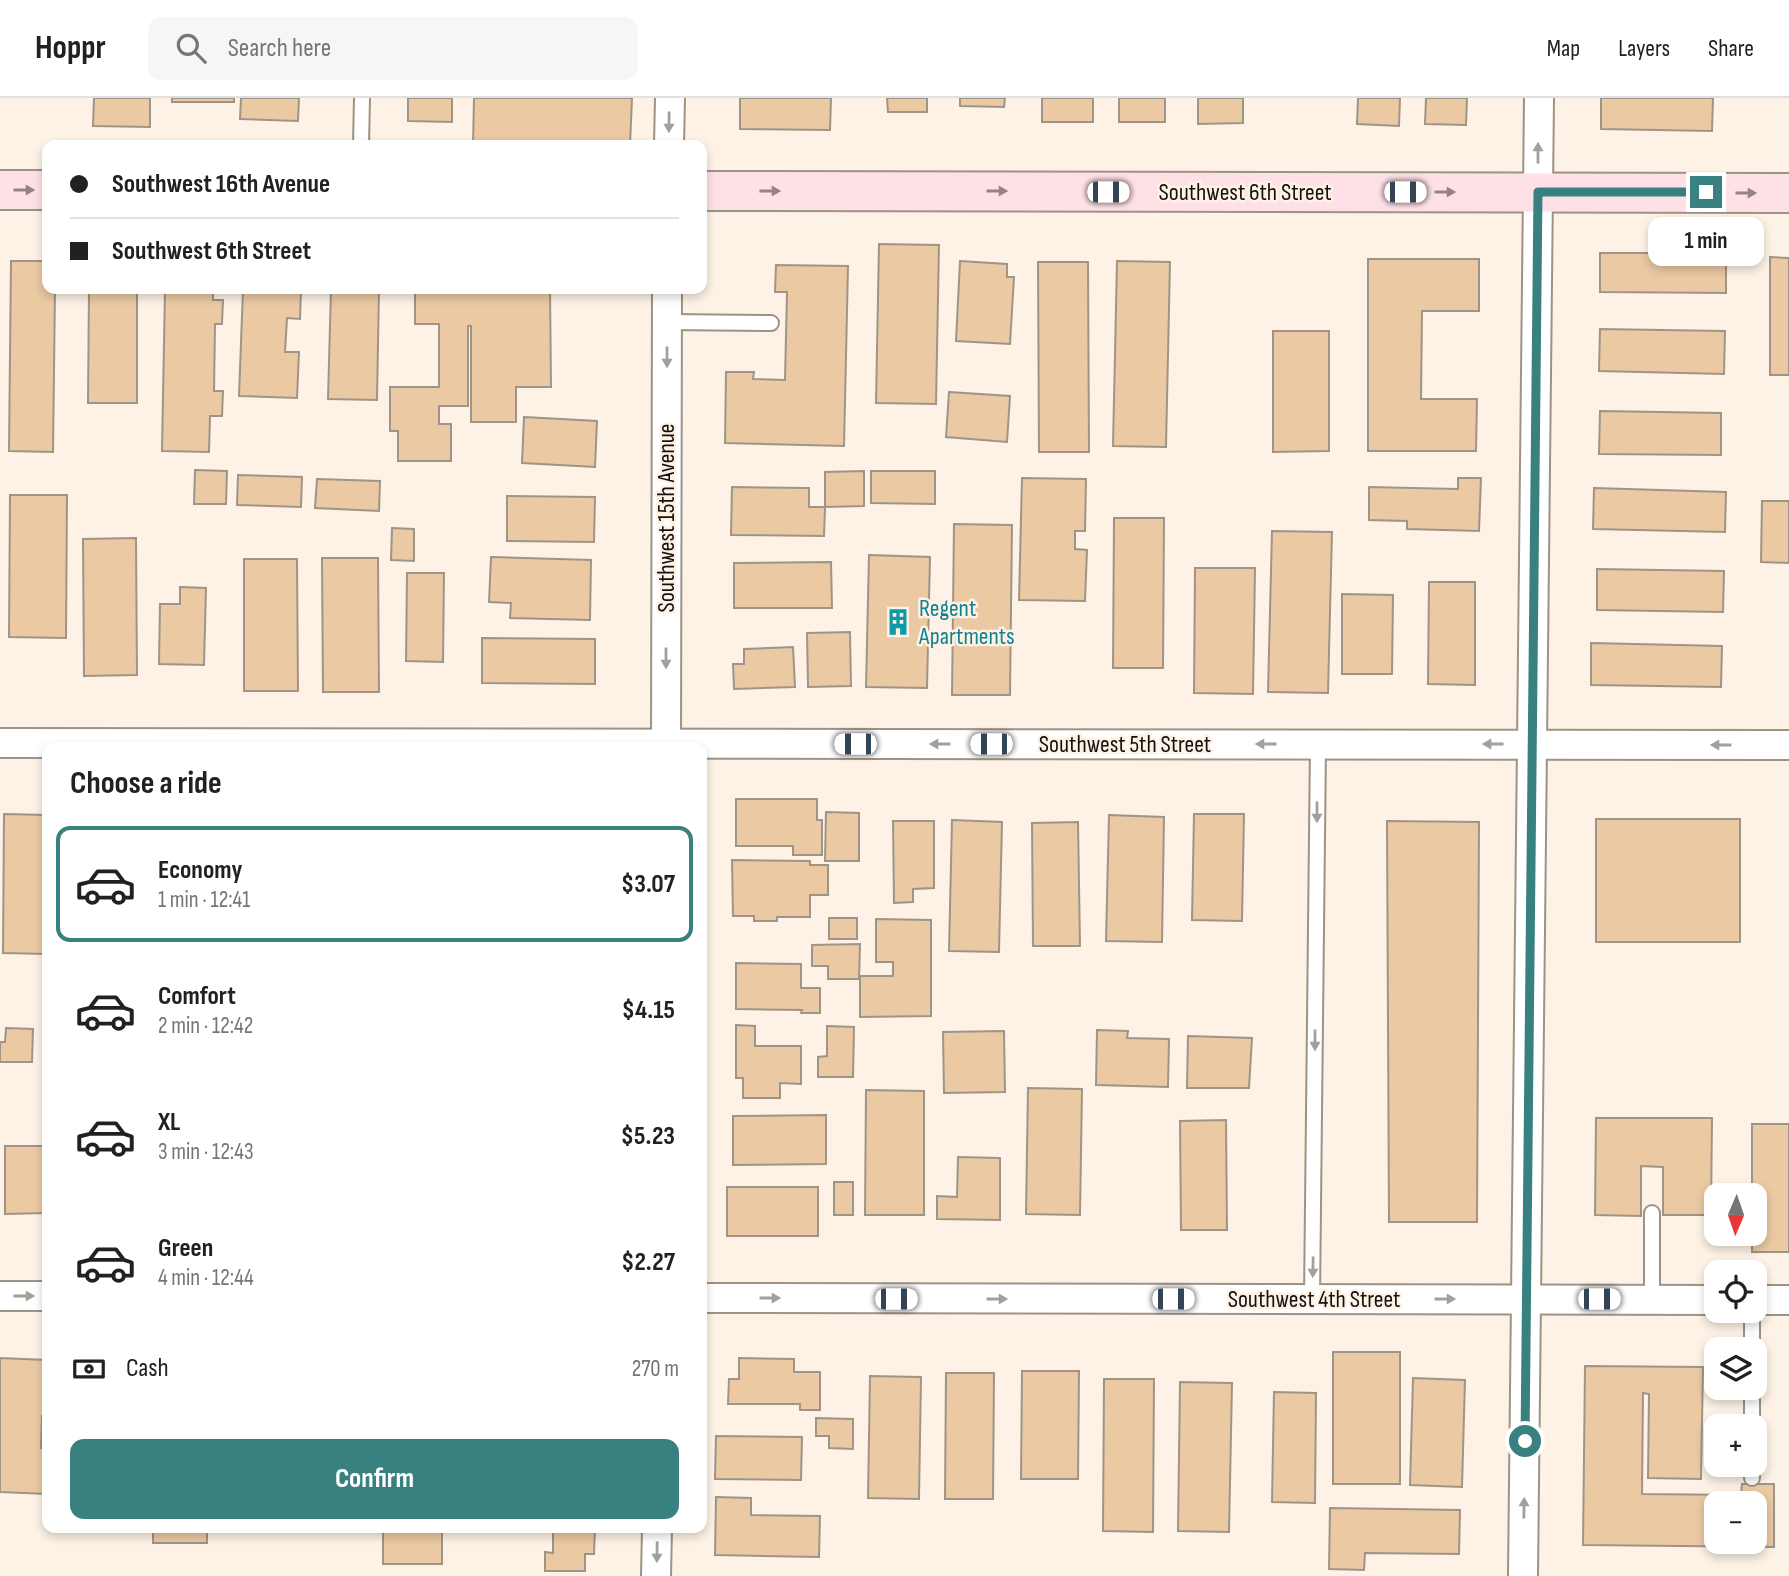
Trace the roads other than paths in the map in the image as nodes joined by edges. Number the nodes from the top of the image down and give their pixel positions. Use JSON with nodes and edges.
{"nodes":[{"id":1,"x":362,"y":98,"type":"edge"},
{"id":2,"x":670,"y":98,"type":"edge"},
{"id":3,"x":1539,"y":98,"type":"edge"},
{"id":4,"x":361,"y":140,"type":"edge"},
{"id":5,"x":669,"y":140,"type":"edge"},
{"id":6,"x":0,"y":190,"type":"edge"},
{"id":7,"x":42,"y":190,"type":"edge"},
{"id":8,"x":707,"y":191,"type":"edge"},
{"id":9,"x":1538,"y":192,"type":"junction"},
{"id":10,"x":1789,"y":193,"type":"edge"},
{"id":11,"x":667,"y":294,"type":"edge"},
{"id":12,"x":667,"y":322,"type":"junction"},
{"id":13,"x":771,"y":323,"type":"dead end"},
{"id":14,"x":666,"y":742,"type":"edge"},
{"id":15,"x":0,"y":743,"type":"edge"},
{"id":16,"x":42,"y":744,"type":"edge"},
{"id":17,"x":1318,"y":744,"type":"junction"},
{"id":18,"x":1533,"y":744,"type":"junction"},
{"id":19,"x":1789,"y":745,"type":"edge"},
{"id":20,"x":707,"y":746,"type":"edge"},
{"id":21,"x":1652,"y":1213,"type":"dead end"},
{"id":22,"x":0,"y":1296,"type":"edge"},
{"id":23,"x":42,"y":1296,"type":"edge"},
{"id":24,"x":707,"y":1298,"type":"edge"},
{"id":25,"x":1312,"y":1299,"type":"junction"},
{"id":26,"x":1526,"y":1299,"type":"junction"},
{"id":27,"x":1652,"y":1300,"type":"junction"},
{"id":28,"x":1704,"y":1300,"type":"edge"},
{"id":29,"x":1767,"y":1300,"type":"edge"},
{"id":30,"x":1789,"y":1300,"type":"edge"},
{"id":31,"x":657,"y":1533,"type":"edge"},
{"id":32,"x":656,"y":1576,"type":"edge"},
{"id":33,"x":1524,"y":1576,"type":"edge"}],
"edges":[{"from":1,"to":4,"type":"lane"},
{"from":2,"to":5,"type":"street","one_way":true},
{"from":9,"to":3,"type":"street","one_way":true},
{"from":6,"to":7,"type":"street","one_way":true},
{"from":8,"to":9,"type":"street","name":"Southwest 6th Street","one_way":true},
{"from":9,"to":10,"type":"street","name":"Southwest 6th Street","one_way":true},
{"from":9,"to":18,"type":"street"},
{"from":11,"to":12,"type":"street","name":"Southwest 15th Avenue"},
{"from":12,"to":13,"type":"lane"},
{"from":12,"to":14,"type":"street","name":"Southwest 15th Avenue","one_way":true},
{"from":15,"to":16,"type":"street","name":"Southwest 5th Street"},
{"from":18,"to":17,"type":"street","name":"Southwest 5th Street","one_way":true},
{"from":17,"to":20,"type":"street","name":"Southwest 5th Street","one_way":true},
{"from":17,"to":25,"type":"lane","one_way":true},
{"from":19,"to":18,"type":"street","name":"Southwest 5th Street","one_way":true},
{"from":18,"to":26,"type":"street"},
{"from":21,"to":27,"type":"lane"},
{"from":22,"to":23,"type":"street","one_way":true},
{"from":24,"to":25,"type":"street","name":"Southwest 4th Street","one_way":true},
{"from":25,"to":26,"type":"street","name":"Southwest 4th Street","one_way":true},
{"from":26,"to":27,"type":"street","name":"Southwest 4th Street"},
{"from":33,"to":26,"type":"street","one_way":true},
{"from":27,"to":28,"type":"street","name":"Southwest 4th Street"},
{"from":29,"to":30,"type":"street"},
{"from":31,"to":32,"type":"street","one_way":true}]}
